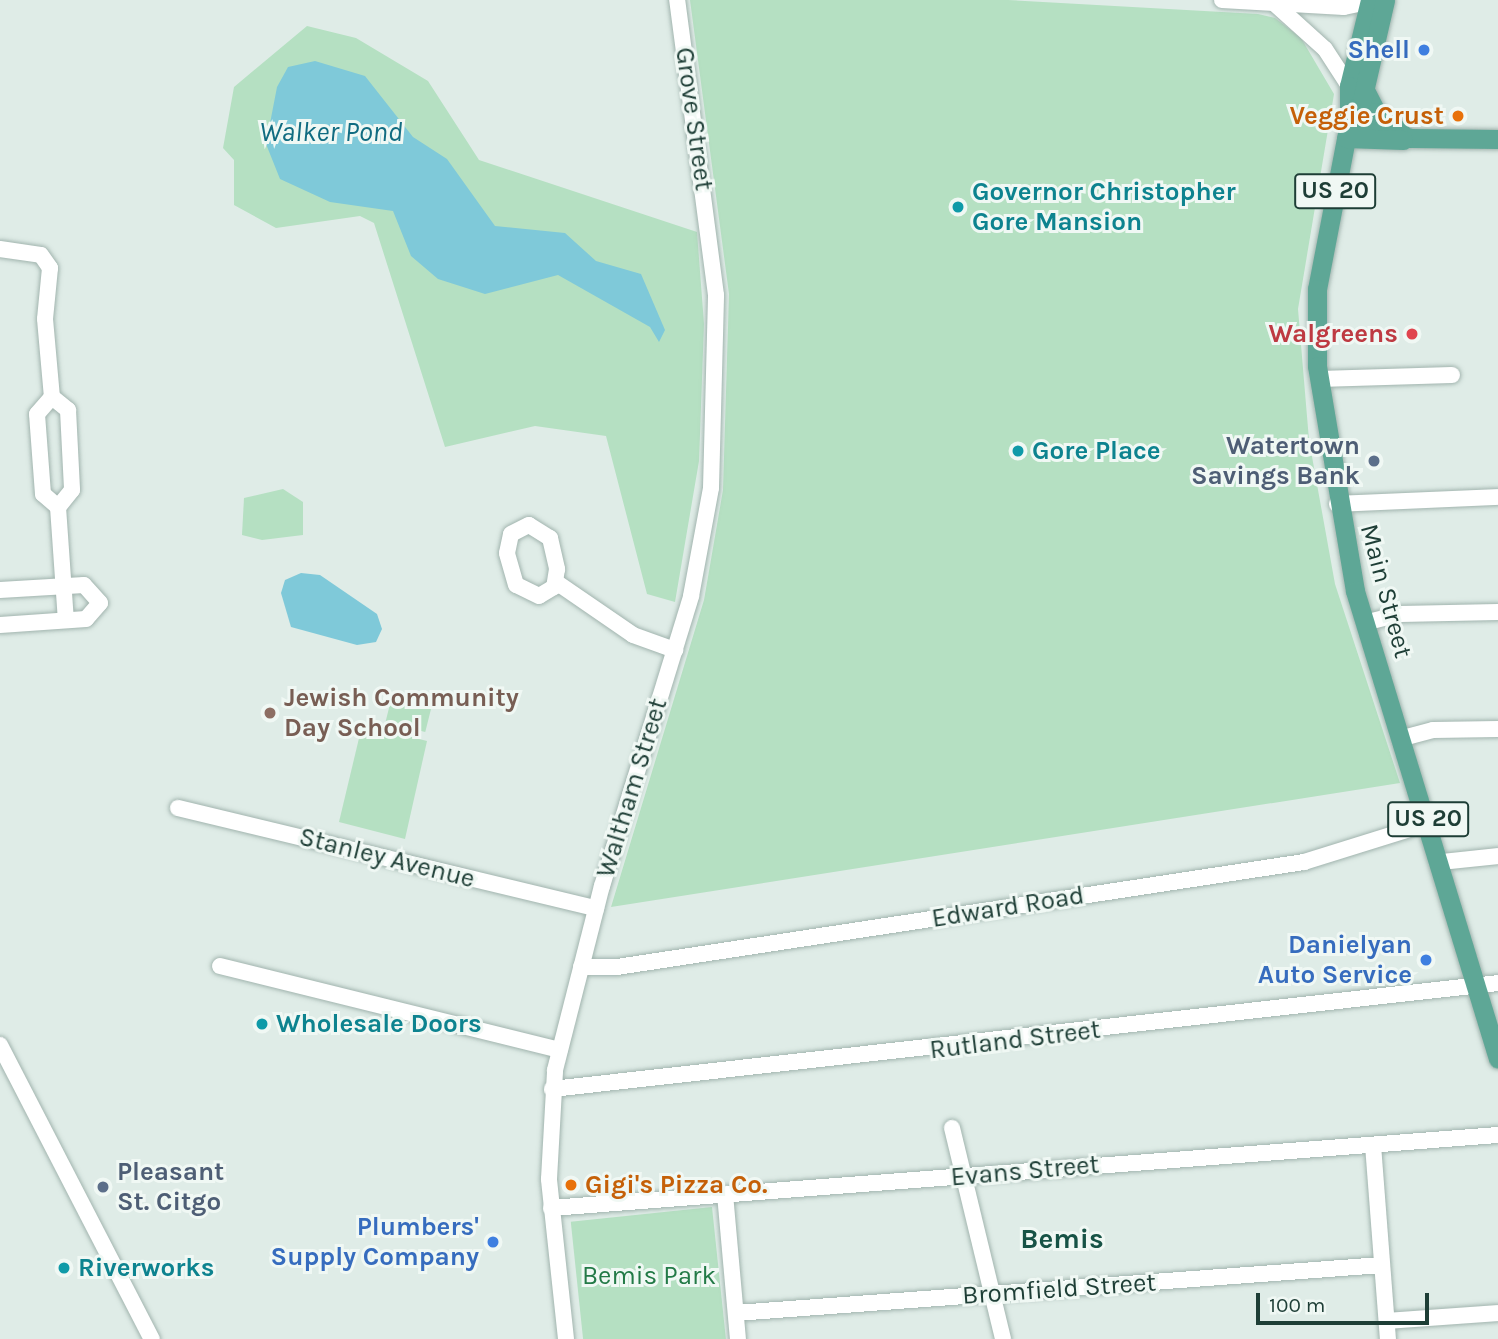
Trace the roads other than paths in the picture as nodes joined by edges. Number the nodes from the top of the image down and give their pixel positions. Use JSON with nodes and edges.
{"nodes":[{"id":1,"x":677,"y":0,"type":"edge"},
{"id":2,"x":1222,"y":0,"type":"edge"},
{"id":3,"x":1375,"y":1,"type":"edge"},
{"id":4,"x":1273,"y":3,"type":"junction"},
{"id":5,"x":1357,"y":88,"type":"junction"},
{"id":6,"x":1347,"y":131,"type":"junction"},
{"id":7,"x":1411,"y":138,"type":"junction"},
{"id":8,"x":1498,"y":139,"type":"edge"},
{"id":9,"x":711,"y":237,"type":"joint"},
{"id":10,"x":0,"y":249,"type":"edge"},
{"id":11,"x":1452,"y":375,"type":"dead end"},
{"id":12,"x":1319,"y":379,"type":"junction"},
{"id":13,"x":52,"y":397,"type":"junction"},
{"id":14,"x":1498,"y":497,"type":"edge"},
{"id":15,"x":1337,"y":504,"type":"junction"},
{"id":16,"x":58,"y":507,"type":"junction"},
{"id":17,"x":556,"y":582,"type":"dead end"},
{"id":18,"x":63,"y":586,"type":"junction"},
{"id":19,"x":0,"y":590,"type":"edge"},
{"id":20,"x":1498,"y":612,"type":"edge"},
{"id":21,"x":66,"y":621,"type":"junction"},
{"id":22,"x":1364,"y":623,"type":"junction"},
{"id":23,"x":0,"y":625,"type":"edge"},
{"id":24,"x":675,"y":650,"type":"junction"},
{"id":25,"x":1498,"y":729,"type":"edge"},
{"id":26,"x":1403,"y":738,"type":"junction"},
{"id":27,"x":178,"y":808,"type":"dead end"},
{"id":28,"x":1429,"y":823,"type":"junction"},
{"id":29,"x":1498,"y":856,"type":"edge"},
{"id":30,"x":1441,"y":862,"type":"junction"},
{"id":31,"x":596,"y":908,"type":"junction"},
{"id":32,"x":220,"y":966,"type":"dead end"},
{"id":33,"x":581,"y":967,"type":"junction"},
{"id":34,"x":1498,"y":983,"type":"edge"},
{"id":35,"x":1477,"y":987,"type":"junction"},
{"id":36,"x":0,"y":1045,"type":"edge"},
{"id":37,"x":559,"y":1050,"type":"junction"},
{"id":38,"x":1498,"y":1059,"type":"edge"},
{"id":39,"x":552,"y":1089,"type":"junction"},
{"id":40,"x":952,"y":1128,"type":"dead end"},
{"id":41,"x":1498,"y":1135,"type":"edge"},
{"id":42,"x":1373,"y":1145,"type":"junction"},
{"id":43,"x":960,"y":1176,"type":"junction"},
{"id":44,"x":725,"y":1194,"type":"junction"},
{"id":45,"x":551,"y":1208,"type":"junction"},
{"id":46,"x":1382,"y":1265,"type":"junction"},
{"id":47,"x":996,"y":1293,"type":"junction"},
{"id":48,"x":736,"y":1313,"type":"junction"},
{"id":49,"x":1498,"y":1313,"type":"edge"},
{"id":50,"x":1387,"y":1321,"type":"junction"},
{"id":51,"x":152,"y":1339,"type":"edge"},
{"id":52,"x":566,"y":1339,"type":"edge"},
{"id":53,"x":738,"y":1339,"type":"edge"},
{"id":54,"x":1003,"y":1339,"type":"edge"},
{"id":55,"x":1388,"y":1339,"type":"edge"}],
"edges":[{"from":1,"to":9,"type":"street","name":"Grove Street"},
{"from":2,"to":4,"type":"street"},
{"from":3,"to":4,"type":"street"},
{"from":3,"to":5,"type":"main road","name":"Main Street","number":"US 20"},
{"from":4,"to":5,"type":"street"},
{"from":5,"to":6,"type":"main road","name":"Main Street","number":"US 20"},
{"from":5,"to":7,"type":"main road"},
{"from":6,"to":7,"type":"main road"},
{"from":6,"to":12,"type":"main road","name":"Main Street","number":"US 20"},
{"from":7,"to":8,"type":"main road"},
{"from":9,"to":24,"type":"street","name":"Waltham Street"},
{"from":10,"to":13,"type":"street"},
{"from":11,"to":12,"type":"street"},
{"from":12,"to":15,"type":"main road","name":"Main Street","number":"US 20"},
{"from":13,"to":16,"type":"street"},
{"from":13,"to":16,"type":"street"},
{"from":14,"to":15,"type":"street"},
{"from":15,"to":22,"type":"main road","name":"Main Street","number":"US 20"},
{"from":16,"to":18,"type":"street"},
{"from":17,"to":24,"type":"street"},
{"from":18,"to":19,"type":"street"},
{"from":18,"to":21,"type":"street"},
{"from":18,"to":21,"type":"street"},
{"from":20,"to":22,"type":"street"},
{"from":21,"to":23,"type":"street"},
{"from":22,"to":26,"type":"main road","name":"Main Street","number":"US 20"},
{"from":24,"to":31,"type":"street","name":"Waltham Street"},
{"from":25,"to":26,"type":"street"},
{"from":26,"to":28,"type":"main road","name":"Main Street","number":"US 20"},
{"from":27,"to":31,"type":"street","name":"Stanley Avenue"},
{"from":28,"to":30,"type":"main road","name":"Main Street","number":"US 20"},
{"from":28,"to":33,"type":"street","name":"Edward Road"},
{"from":29,"to":30,"type":"street"},
{"from":30,"to":35,"type":"main road","name":"Main Street","number":"US 20"},
{"from":31,"to":33,"type":"street","name":"Waltham Street"},
{"from":32,"to":37,"type":"street"},
{"from":33,"to":37,"type":"street","name":"Waltham Street"},
{"from":34,"to":35,"type":"street","name":"Rutland Street"},
{"from":35,"to":38,"type":"main road","name":"Main Street","number":"US 20"},
{"from":35,"to":39,"type":"street","name":"Rutland Street"},
{"from":36,"to":51,"type":"street"},
{"from":37,"to":39,"type":"street","name":"Waltham Street"},
{"from":39,"to":45,"type":"street","name":"Waltham Street"},
{"from":40,"to":43,"type":"street"},
{"from":41,"to":42,"type":"street","name":"Evans Street"},
{"from":42,"to":43,"type":"street","name":"Evans Street"},
{"from":42,"to":46,"type":"street"},
{"from":43,"to":44,"type":"street","name":"Evans Street"},
{"from":43,"to":47,"type":"street"},
{"from":44,"to":45,"type":"street","name":"Evans Street"},
{"from":44,"to":48,"type":"street"},
{"from":45,"to":52,"type":"street","name":"Waltham Street"},
{"from":46,"to":47,"type":"street","name":"Bromfield Street"},
{"from":46,"to":50,"type":"street"},
{"from":47,"to":48,"type":"street","name":"Bromfield Street"},
{"from":47,"to":54,"type":"street"},
{"from":48,"to":53,"type":"street"},
{"from":49,"to":50,"type":"street"},
{"from":50,"to":55,"type":"street"}]}
